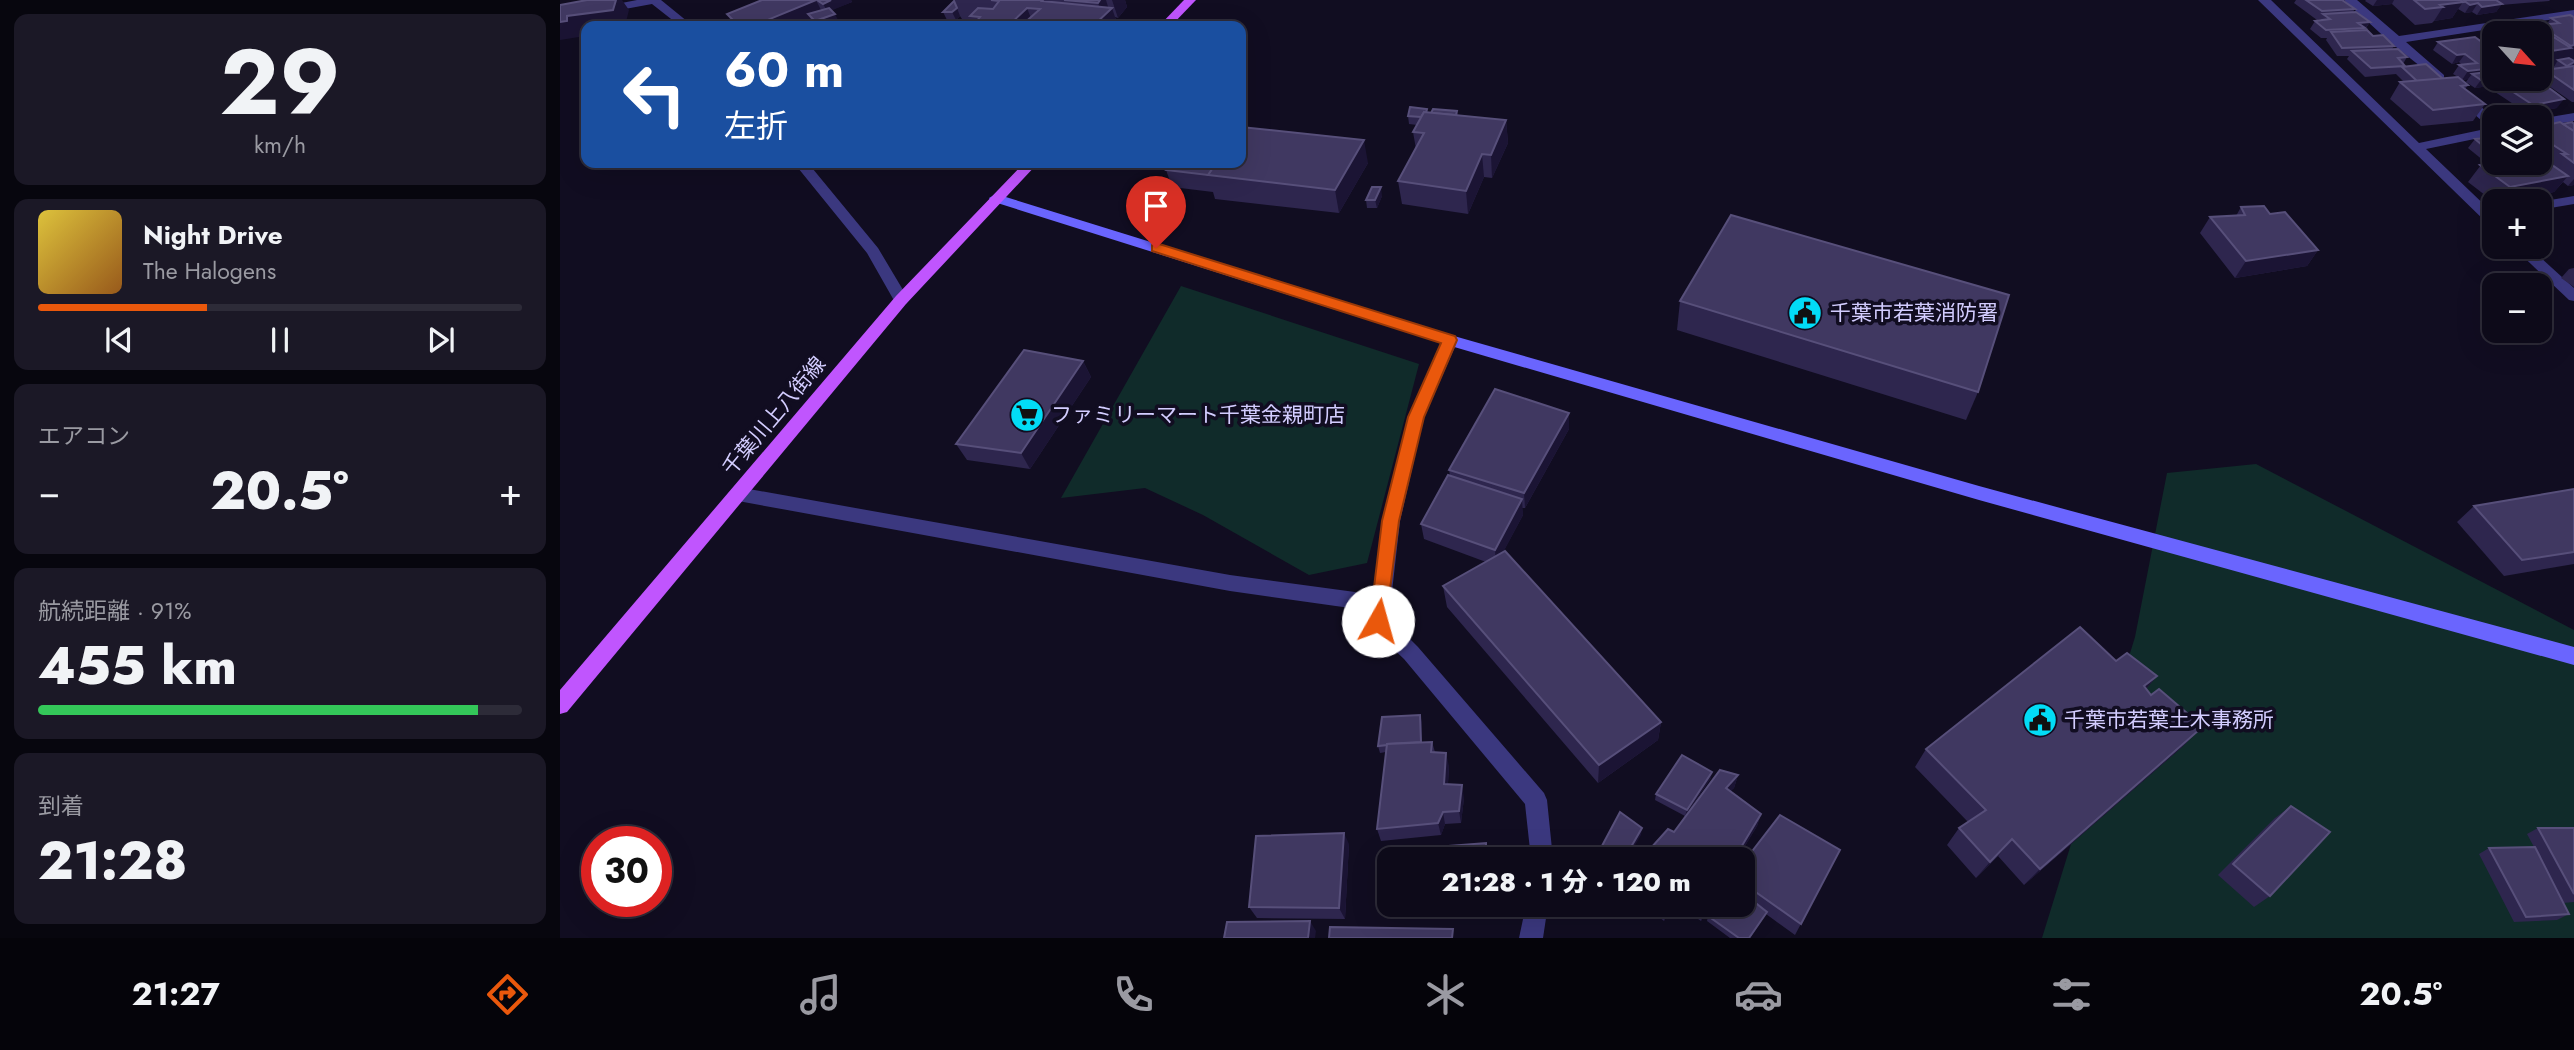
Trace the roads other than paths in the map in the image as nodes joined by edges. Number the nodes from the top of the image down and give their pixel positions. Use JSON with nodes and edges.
{"nodes":[{"id":1,"x":654,"y":0,"type":"edge"},
{"id":2,"x":1190,"y":0,"type":"edge"},
{"id":3,"x":2264,"y":0,"type":"edge"},
{"id":4,"x":2350,"y":0,"type":"edge"},
{"id":5,"x":2574,"y":13,"type":"edge"},
{"id":6,"x":560,"y":18,"type":"edge"},
{"id":7,"x":681,"y":21,"type":"edge"},
{"id":8,"x":1170,"y":21,"type":"edge"},
{"id":9,"x":2395,"y":40,"type":"junction"},
{"id":10,"x":2482,"y":115,"type":"edge"},
{"id":11,"x":2574,"y":117,"type":"edge"},
{"id":12,"x":2552,"y":121,"type":"edge"},
{"id":13,"x":2482,"y":133,"type":"edge"},
{"id":14,"x":2417,"y":146,"type":"junction"},
{"id":15,"x":805,"y":168,"type":"edge"},
{"id":16,"x":1026,"y":168,"type":"edge"},
{"id":17,"x":996,"y":198,"type":"junction"},
{"id":18,"x":2574,"y":200,"type":"edge"},
{"id":19,"x":2552,"y":204,"type":"edge"},
{"id":20,"x":2482,"y":208,"type":"edge"},
{"id":21,"x":2532,"y":259,"type":"edge"},
{"id":22,"x":2574,"y":296,"type":"edge"},
{"id":23,"x":901,"y":300,"type":"junction"},
{"id":24,"x":1450,"y":340,"type":"junction"},
{"id":25,"x":738,"y":495,"type":"junction"},
{"id":26,"x":1378,"y":621,"type":"junction"},
{"id":27,"x":2574,"y":656,"type":"edge"},
{"id":28,"x":560,"y":705,"type":"edge"},
{"id":29,"x":1541,"y":847,"type":"edge"},
{"id":30,"x":1535,"y":917,"type":"edge"},
{"id":31,"x":1531,"y":938,"type":"edge"}],
"edges":[{"from":1,"to":6,"type":"street"},
{"from":1,"to":7,"type":"street"},
{"from":2,"to":8,"type":"main road"},
{"from":3,"to":14,"type":"street"},
{"from":4,"to":9,"type":"street"},
{"from":5,"to":9,"type":"street"},
{"from":9,"to":10,"type":"street"},
{"from":11,"to":12,"type":"street"},
{"from":13,"to":14,"type":"street"},
{"from":14,"to":20,"type":"street"},
{"from":15,"to":23,"type":"street"},
{"from":16,"to":17,"type":"main road","name":"千葉川上八街線"},
{"from":17,"to":23,"type":"main road","name":"千葉川上八街線"},
{"from":17,"to":24,"type":"street"},
{"from":18,"to":19,"type":"street"},
{"from":21,"to":22,"type":"street"},
{"from":23,"to":25,"type":"main road","name":"千葉川上八街線"},
{"from":24,"to":26,"type":"street"},
{"from":24,"to":27,"type":"street"},
{"from":25,"to":26,"type":"street"},
{"from":25,"to":28,"type":"main road","name":"千葉川上八街線"},
{"from":26,"to":29,"type":"street"},
{"from":30,"to":31,"type":"street"}]}
